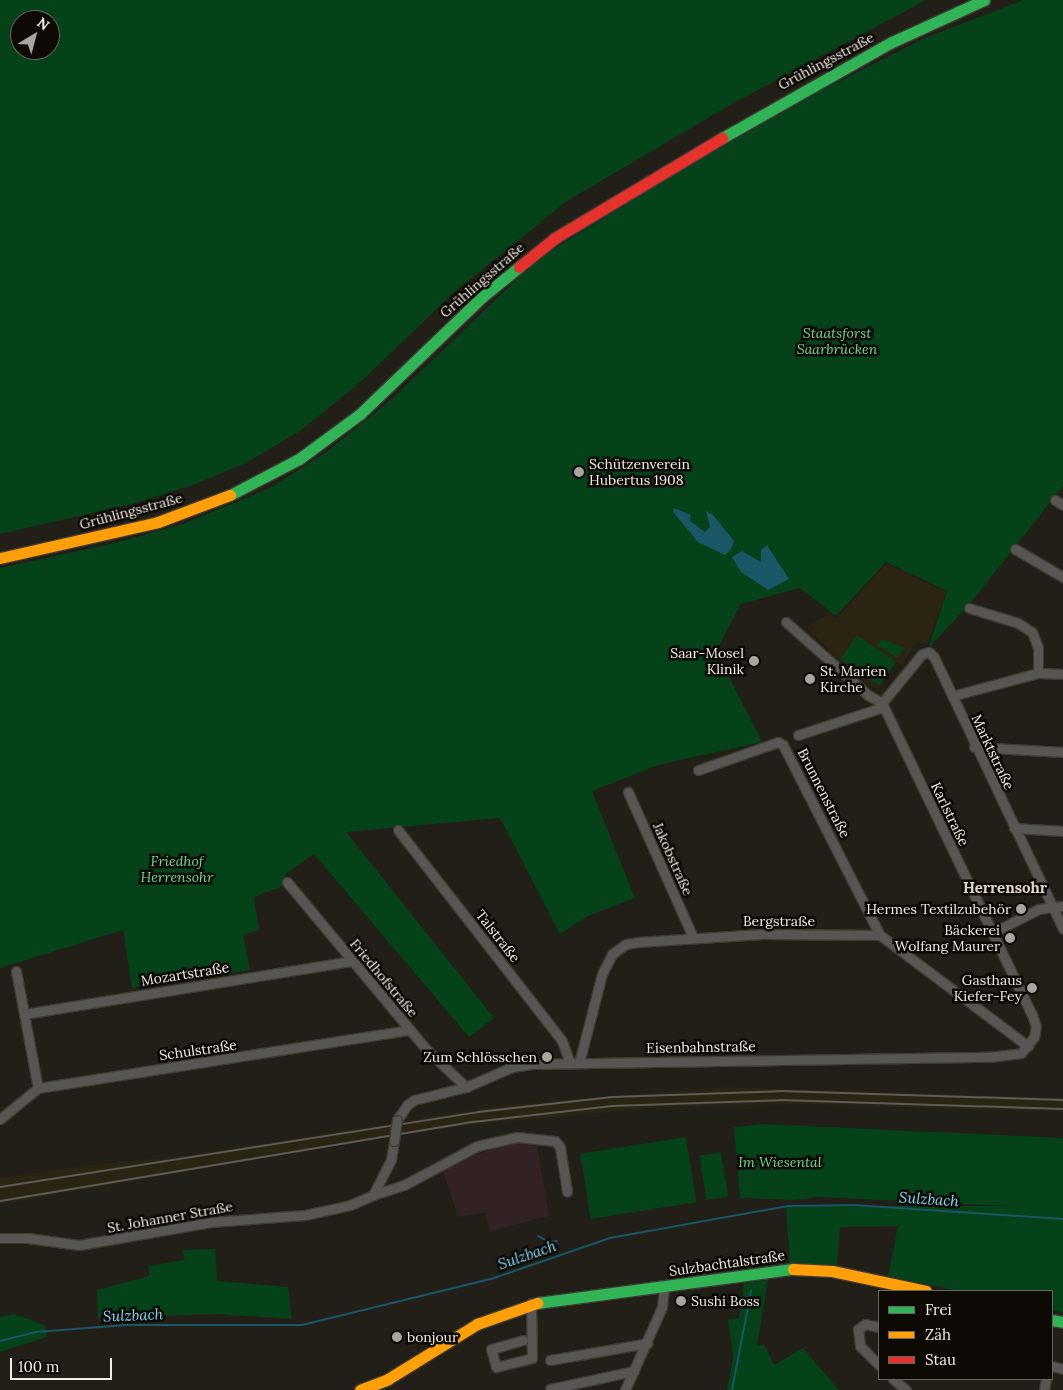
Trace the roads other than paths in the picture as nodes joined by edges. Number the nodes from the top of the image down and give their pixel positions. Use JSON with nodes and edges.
{"nodes":[{"id":1,"x":959,"y":0,"type":"edge"},
{"id":2,"x":984,"y":0,"type":"edge"},
{"id":3,"x":0,"y":548,"type":"edge"},
{"id":4,"x":1015,"y":549,"type":"dead end"},
{"id":5,"x":0,"y":558,"type":"edge"},
{"id":6,"x":1063,"y":577,"type":"edge"},
{"id":7,"x":969,"y":608,"type":"dead end"},
{"id":8,"x":786,"y":622,"type":"dead end"},
{"id":9,"x":1038,"y":673,"type":"junction"},
{"id":10,"x":1063,"y":674,"type":"edge"},
{"id":11,"x":952,"y":696,"type":"junction"},
{"id":12,"x":883,"y":705,"type":"junction"},
{"id":13,"x":798,"y":735,"type":"dead end"},
{"id":14,"x":974,"y":747,"type":"junction"},
{"id":15,"x":1063,"y":752,"type":"edge"},
{"id":16,"x":698,"y":770,"type":"dead end"},
{"id":17,"x":628,"y":792,"type":"dead end"},
{"id":18,"x":1014,"y":828,"type":"junction"},
{"id":19,"x":398,"y":830,"type":"dead end"},
{"id":20,"x":1063,"y":831,"type":"edge"},
{"id":21,"x":287,"y":882,"type":"dead end"},
{"id":22,"x":1052,"y":906,"type":"junction"},
{"id":23,"x":1063,"y":906,"type":"edge"},
{"id":24,"x":1063,"y":929,"type":"edge"},
{"id":25,"x":992,"y":933,"type":"junction"},
{"id":26,"x":880,"y":935,"type":"junction"},
{"id":27,"x":693,"y":937,"type":"junction"},
{"id":28,"x":351,"y":961,"type":"junction"},
{"id":29,"x":16,"y":971,"type":"dead end"},
{"id":30,"x":24,"y":1014,"type":"junction"},
{"id":31,"x":410,"y":1030,"type":"junction"},
{"id":32,"x":1028,"y":1046,"type":"junction"},
{"id":33,"x":574,"y":1063,"type":"junction"},
{"id":34,"x":466,"y":1087,"type":"junction"},
{"id":35,"x":38,"y":1088,"type":"junction"},
{"id":36,"x":0,"y":1119,"type":"edge"},
{"id":37,"x":567,"y":1191,"type":"dead end"},
{"id":38,"x":373,"y":1195,"type":"junction"},
{"id":39,"x":0,"y":1238,"type":"edge"},
{"id":40,"x":664,"y":1286,"type":"junction"},
{"id":41,"x":921,"y":1290,"type":"edge"},
{"id":42,"x":532,"y":1303,"type":"junction"},
{"id":43,"x":878,"y":1327,"type":"edge"},
{"id":44,"x":523,"y":1340,"type":"dead end"},
{"id":45,"x":648,"y":1343,"type":"junction"},
{"id":46,"x":550,"y":1360,"type":"dead end"},
{"id":47,"x":878,"y":1364,"type":"edge"},
{"id":48,"x":634,"y":1371,"type":"junction"},
{"id":49,"x":894,"y":1380,"type":"edge"},
{"id":50,"x":550,"y":1389,"type":"edge"},
{"id":51,"x":360,"y":1390,"type":"edge"},
{"id":52,"x":625,"y":1390,"type":"edge"},
{"id":53,"x":906,"y":1390,"type":"edge"}],
"edges":[{"from":1,"to":3,"type":"main road"},
{"from":2,"to":5,"type":"main road","name":"Grühlingsstraße"},
{"from":4,"to":6,"type":"street"},
{"from":7,"to":9,"type":"street"},
{"from":8,"to":12,"type":"street"},
{"from":9,"to":10,"type":"street"},
{"from":9,"to":11,"type":"street"},
{"from":11,"to":12,"type":"street","name":"Marktstraße"},
{"from":11,"to":14,"type":"street","name":"Marktstraße"},
{"from":12,"to":13,"type":"street"},
{"from":12,"to":25,"type":"street","name":"Karlstraße"},
{"from":14,"to":15,"type":"street"},
{"from":14,"to":18,"type":"street","name":"Marktstraße"},
{"from":16,"to":26,"type":"street","name":"Brunnenstraße"},
{"from":17,"to":27,"type":"street","name":"Jakobstraße"},
{"from":18,"to":20,"type":"street"},
{"from":18,"to":22,"type":"street","name":"Marktstraße"},
{"from":19,"to":33,"type":"street","name":"Talstraße"},
{"from":21,"to":28,"type":"street","name":"Friedhofstraße"},
{"from":22,"to":23,"type":"street"},
{"from":22,"to":24,"type":"street","name":"Marktstraße"},
{"from":22,"to":25,"type":"street"},
{"from":25,"to":32,"type":"street","name":"Karlstraße"},
{"from":26,"to":27,"type":"street","name":"Bergstraße"},
{"from":26,"to":32,"type":"street"},
{"from":27,"to":33,"type":"street","name":"Bergstraße"},
{"from":28,"to":30,"type":"street","name":"Mozartstraße"},
{"from":28,"to":31,"type":"street","name":"Friedhofstraße"},
{"from":29,"to":30,"type":"street"},
{"from":30,"to":35,"type":"street"},
{"from":31,"to":34,"type":"street","name":"Friedhofstraße"},
{"from":31,"to":35,"type":"street","name":"Schulstraße"},
{"from":32,"to":33,"type":"street","name":"Eisenbahnstraße"},
{"from":33,"to":34,"type":"street","name":"Eisenbahnstraße"},
{"from":34,"to":38,"type":"street","name":"Eisenbahnstraße","bridge":true},
{"from":35,"to":36,"type":"street"},
{"from":37,"to":38,"type":"street","name":"St. Johanner Straße"},
{"from":38,"to":39,"type":"street","name":"St. Johanner Straße"},
{"from":40,"to":41,"type":"main road","name":"Sulzbachtalstraße"},
{"from":40,"to":42,"type":"main road","name":"Sulzbachtalstraße"},
{"from":40,"to":45,"type":"street"},
{"from":42,"to":44,"type":"street"},
{"from":42,"to":51,"type":"main road","name":"Sulzbachtalstraße"},
{"from":43,"to":47,"type":"street"},
{"from":45,"to":46,"type":"street"},
{"from":45,"to":48,"type":"street"},
{"from":48,"to":50,"type":"street"},
{"from":48,"to":52,"type":"street"},
{"from":49,"to":53,"type":"street"}]}
